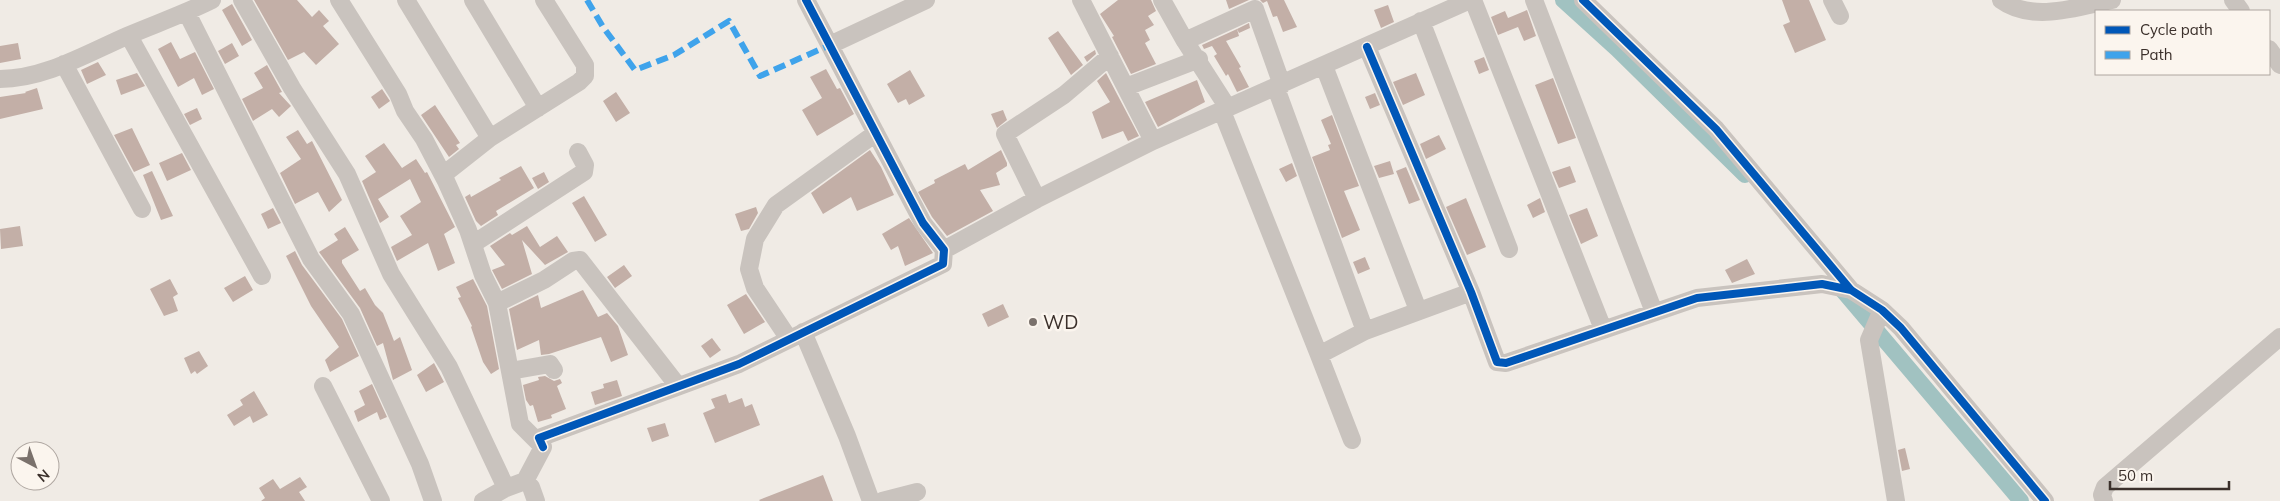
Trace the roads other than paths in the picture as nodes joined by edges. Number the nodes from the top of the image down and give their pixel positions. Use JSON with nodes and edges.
{"nodes":[{"id":1,"x":212,"y":0,"type":"edge"},
{"id":2,"x":242,"y":0,"type":"edge"},
{"id":3,"x":339,"y":0,"type":"edge"},
{"id":4,"x":406,"y":0,"type":"edge"},
{"id":5,"x":473,"y":0,"type":"edge"},
{"id":6,"x":544,"y":0,"type":"edge"},
{"id":7,"x":806,"y":0,"type":"edge"},
{"id":8,"x":926,"y":0,"type":"edge"},
{"id":9,"x":1081,"y":0,"type":"edge"},
{"id":10,"x":1534,"y":0,"type":"edge"},
{"id":11,"x":1583,"y":0,"type":"edge"},
{"id":12,"x":1832,"y":0,"type":"edge"},
{"id":13,"x":2001,"y":0,"type":"edge"},
{"id":14,"x":2112,"y":0,"type":"edge"},
{"id":15,"x":1465,"y":1,"type":"edge"},
{"id":16,"x":1169,"y":2,"type":"edge"},
{"id":17,"x":187,"y":13,"type":"junction"},
{"id":18,"x":1840,"y":16,"type":"dead end"},
{"id":19,"x":1421,"y":21,"type":"junction"},
{"id":20,"x":129,"y":36,"type":"junction"},
{"id":21,"x":1185,"y":41,"type":"junction"},
{"id":22,"x":830,"y":45,"type":"junction"},
{"id":23,"x":1367,"y":47,"type":"junction"},
{"id":24,"x":2270,"y":50,"type":"edge"},
{"id":25,"x":1110,"y":56,"type":"junction"},
{"id":26,"x":1198,"y":59,"type":"junction"},
{"id":27,"x":64,"y":64,"type":"junction"},
{"id":28,"x":2280,"y":65,"type":"edge"},
{"id":29,"x":1324,"y":66,"type":"junction"},
{"id":30,"x":0,"y":79,"type":"edge"},
{"id":31,"x":1279,"y":86,"type":"junction"},
{"id":32,"x":1126,"y":87,"type":"junction"},
{"id":33,"x":538,"y":108,"type":"junction"},
{"id":34,"x":1225,"y":110,"type":"junction"},
{"id":35,"x":876,"y":133,"type":"junction"},
{"id":36,"x":490,"y":138,"type":"junction"},
{"id":37,"x":1153,"y":142,"type":"junction"},
{"id":38,"x":578,"y":152,"type":"dead end"},
{"id":39,"x":443,"y":175,"type":"junction"},
{"id":40,"x":1037,"y":199,"type":"junction"},
{"id":41,"x":142,"y":209,"type":"dead end"},
{"id":42,"x":473,"y":244,"type":"junction"},
{"id":43,"x":1509,"y":249,"type":"dead end"},
{"id":44,"x":944,"y":255,"type":"junction"},
{"id":45,"x":262,"y":276,"type":"dead end"},
{"id":46,"x":1851,"y":290,"type":"junction"},
{"id":47,"x":1471,"y":292,"type":"junction"},
{"id":48,"x":497,"y":303,"type":"junction"},
{"id":49,"x":1418,"y":310,"type":"junction"},
{"id":50,"x":1654,"y":312,"type":"junction"},
{"id":51,"x":1877,"y":320,"type":"junction"},
{"id":52,"x":1603,"y":329,"type":"junction"},
{"id":53,"x":1365,"y":331,"type":"junction"},
{"id":54,"x":793,"y":335,"type":"junction"},
{"id":55,"x":2280,"y":337,"type":"edge"},
{"id":56,"x":1319,"y":355,"type":"junction"},
{"id":57,"x":554,"y":370,"type":"dead end"},
{"id":58,"x":510,"y":371,"type":"junction"},
{"id":59,"x":674,"y":381,"type":"junction"},
{"id":60,"x":323,"y":386,"type":"dead end"},
{"id":61,"x":532,"y":437,"type":"junction"},
{"id":62,"x":1352,"y":440,"type":"dead end"},
{"id":63,"x":525,"y":481,"type":"junction"},
{"id":64,"x":505,"y":487,"type":"junction"},
{"id":65,"x":917,"y":492,"type":"dead end"},
{"id":66,"x":381,"y":501,"type":"edge"},
{"id":67,"x":433,"y":501,"type":"edge"},
{"id":68,"x":483,"y":501,"type":"edge"},
{"id":69,"x":536,"y":501,"type":"edge"},
{"id":70,"x":871,"y":501,"type":"edge"},
{"id":71,"x":882,"y":501,"type":"edge"},
{"id":72,"x":1896,"y":501,"type":"edge"},
{"id":73,"x":2045,"y":501,"type":"edge"},
{"id":74,"x":2104,"y":501,"type":"edge"}],
"edges":[{"from":1,"to":17,"type":"street"},
{"from":2,"to":64,"type":"street"},
{"from":3,"to":39,"type":"street"},
{"from":4,"to":36,"type":"street"},
{"from":5,"to":33,"type":"street"},
{"from":6,"to":33,"type":"street"},
{"from":7,"to":22,"type":"street"},
{"from":8,"to":22,"type":"street"},
{"from":9,"to":25,"type":"street"},
{"from":10,"to":50,"type":"street"},
{"from":11,"to":46,"type":"street"},
{"from":12,"to":18,"type":"street"},
{"from":13,"to":14,"type":"street"},
{"from":15,"to":19,"type":"street"},
{"from":15,"to":52,"type":"street"},
{"from":16,"to":21,"type":"street"},
{"from":17,"to":20,"type":"street"},
{"from":17,"to":67,"type":"street"},
{"from":19,"to":23,"type":"street"},
{"from":19,"to":43,"type":"street"},
{"from":20,"to":27,"type":"street"},
{"from":20,"to":45,"type":"street"},
{"from":21,"to":26,"type":"street"},
{"from":21,"to":31,"type":"street"},
{"from":22,"to":35,"type":"street"},
{"from":23,"to":29,"type":"street"},
{"from":23,"to":47,"type":"street"},
{"from":24,"to":28,"type":"street"},
{"from":25,"to":32,"type":"street"},
{"from":25,"to":40,"type":"street"},
{"from":26,"to":32,"type":"street"},
{"from":26,"to":34,"type":"street"},
{"from":27,"to":30,"type":"street"},
{"from":27,"to":41,"type":"street"},
{"from":29,"to":31,"type":"street"},
{"from":29,"to":49,"type":"street"},
{"from":31,"to":34,"type":"street"},
{"from":31,"to":53,"type":"street"},
{"from":32,"to":37,"type":"street"},
{"from":33,"to":36,"type":"street"},
{"from":34,"to":37,"type":"street"},
{"from":34,"to":56,"type":"street"},
{"from":35,"to":44,"type":"street"},
{"from":35,"to":54,"type":"street"},
{"from":36,"to":39,"type":"street"},
{"from":37,"to":40,"type":"street"},
{"from":38,"to":42,"type":"street"},
{"from":39,"to":42,"type":"street"},
{"from":40,"to":44,"type":"street"},
{"from":42,"to":48,"type":"street"},
{"from":44,"to":54,"type":"street"},
{"from":46,"to":50,"type":"street"},
{"from":46,"to":51,"type":"street"},
{"from":47,"to":49,"type":"street"},
{"from":47,"to":52,"type":"street"},
{"from":48,"to":58,"type":"street"},
{"from":48,"to":59,"type":"street"},
{"from":49,"to":53,"type":"street"},
{"from":50,"to":52,"type":"street"},
{"from":51,"to":72,"type":"street"},
{"from":51,"to":73,"type":"street"},
{"from":53,"to":56,"type":"street"},
{"from":54,"to":59,"type":"street"},
{"from":54,"to":70,"type":"street"},
{"from":55,"to":74,"type":"street"},
{"from":56,"to":62,"type":"street"},
{"from":57,"to":58,"type":"street"},
{"from":58,"to":61,"type":"street"},
{"from":59,"to":61,"type":"street"},
{"from":60,"to":66,"type":"street"},
{"from":61,"to":63,"type":"street"},
{"from":63,"to":64,"type":"street"},
{"from":63,"to":69,"type":"street"},
{"from":64,"to":68,"type":"street"},
{"from":65,"to":71,"type":"street"}]}
